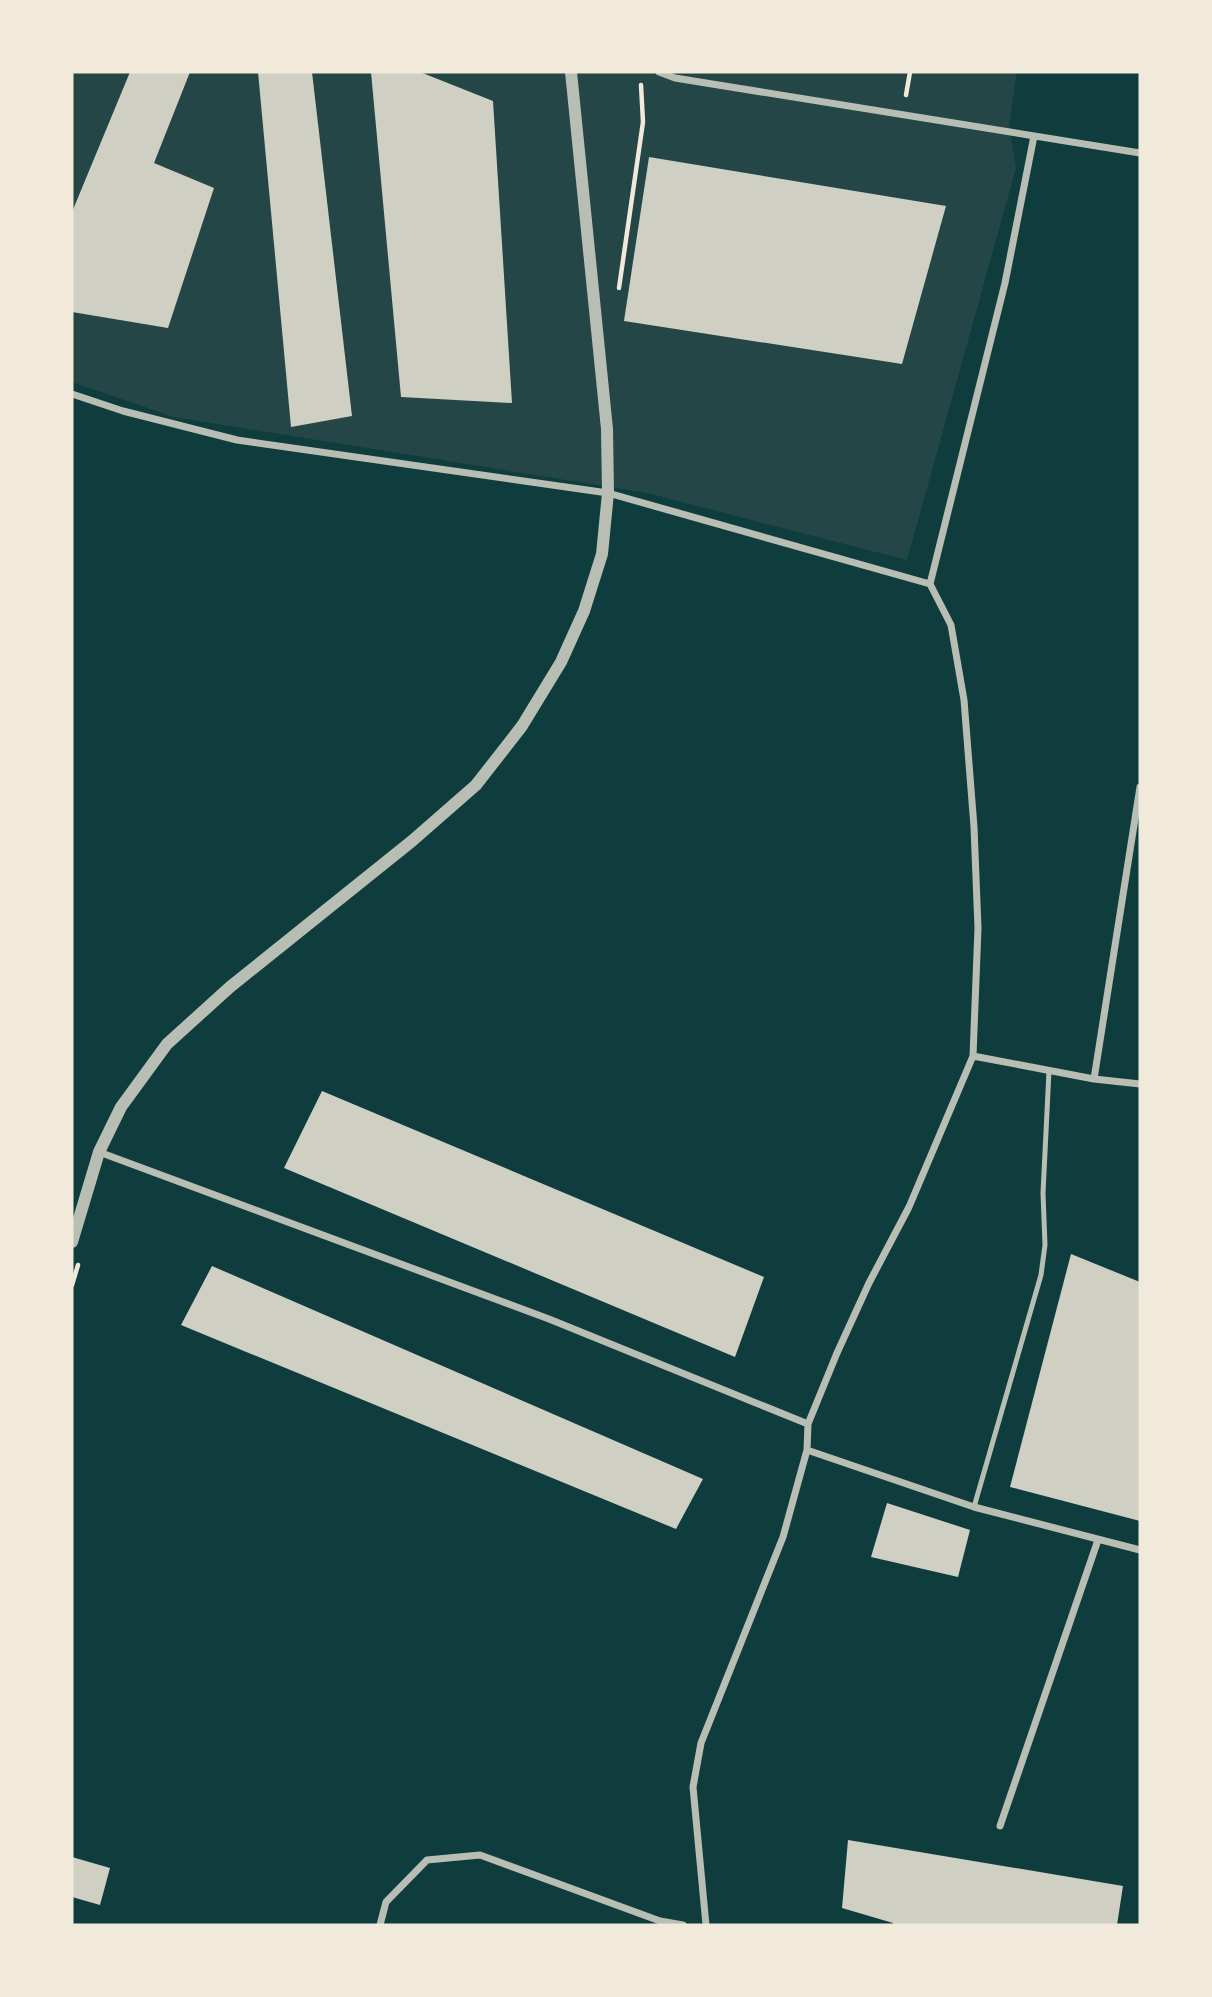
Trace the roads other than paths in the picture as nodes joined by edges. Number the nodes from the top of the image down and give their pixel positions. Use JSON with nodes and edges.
{"nodes":[{"id":1,"x":571,"y":72,"type":"edge"},
{"id":2,"x":659,"y":72,"type":"edge"},
{"id":3,"x":1034,"y":136,"type":"junction"},
{"id":4,"x":1140,"y":153,"type":"edge"},
{"id":5,"x":72,"y":394,"type":"edge"},
{"id":6,"x":608,"y":493,"type":"junction"},
{"id":7,"x":930,"y":584,"type":"junction"},
{"id":8,"x":1140,"y":787,"type":"edge"},
{"id":9,"x":973,"y":1056,"type":"junction"},
{"id":10,"x":1049,"y":1071,"type":"junction"},
{"id":11,"x":1094,"y":1079,"type":"junction"},
{"id":12,"x":1140,"y":1084,"type":"edge"},
{"id":13,"x":99,"y":1152,"type":"junction"},
{"id":14,"x":72,"y":1242,"type":"edge"},
{"id":15,"x":808,"y":1424,"type":"junction"},
{"id":16,"x":807,"y":1450,"type":"junction"},
{"id":17,"x":974,"y":1507,"type":"junction"},
{"id":18,"x":1098,"y":1539,"type":"junction"},
{"id":19,"x":1140,"y":1550,"type":"edge"},
{"id":20,"x":1000,"y":1826,"type":"dead end"},
{"id":21,"x":380,"y":1925,"type":"edge"},
{"id":22,"x":683,"y":1925,"type":"edge"},
{"id":23,"x":706,"y":1925,"type":"edge"}],
"edges":[{"from":1,"to":6,"type":"street"},
{"from":2,"to":3,"type":"street"},
{"from":3,"to":4,"type":"street"},
{"from":3,"to":7,"type":"street"},
{"from":5,"to":6,"type":"street"},
{"from":6,"to":7,"type":"street"},
{"from":6,"to":13,"type":"street"},
{"from":7,"to":9,"type":"street"},
{"from":8,"to":11,"type":"street"},
{"from":9,"to":10,"type":"street"},
{"from":9,"to":15,"type":"street"},
{"from":10,"to":11,"type":"street"},
{"from":10,"to":17,"type":"lane"},
{"from":11,"to":12,"type":"street"},
{"from":13,"to":14,"type":"street"},
{"from":13,"to":15,"type":"street"},
{"from":15,"to":16,"type":"street"},
{"from":16,"to":17,"type":"street"},
{"from":16,"to":23,"type":"street"},
{"from":17,"to":18,"type":"street"},
{"from":18,"to":19,"type":"street"},
{"from":18,"to":20,"type":"street"},
{"from":21,"to":22,"type":"street"}]}
